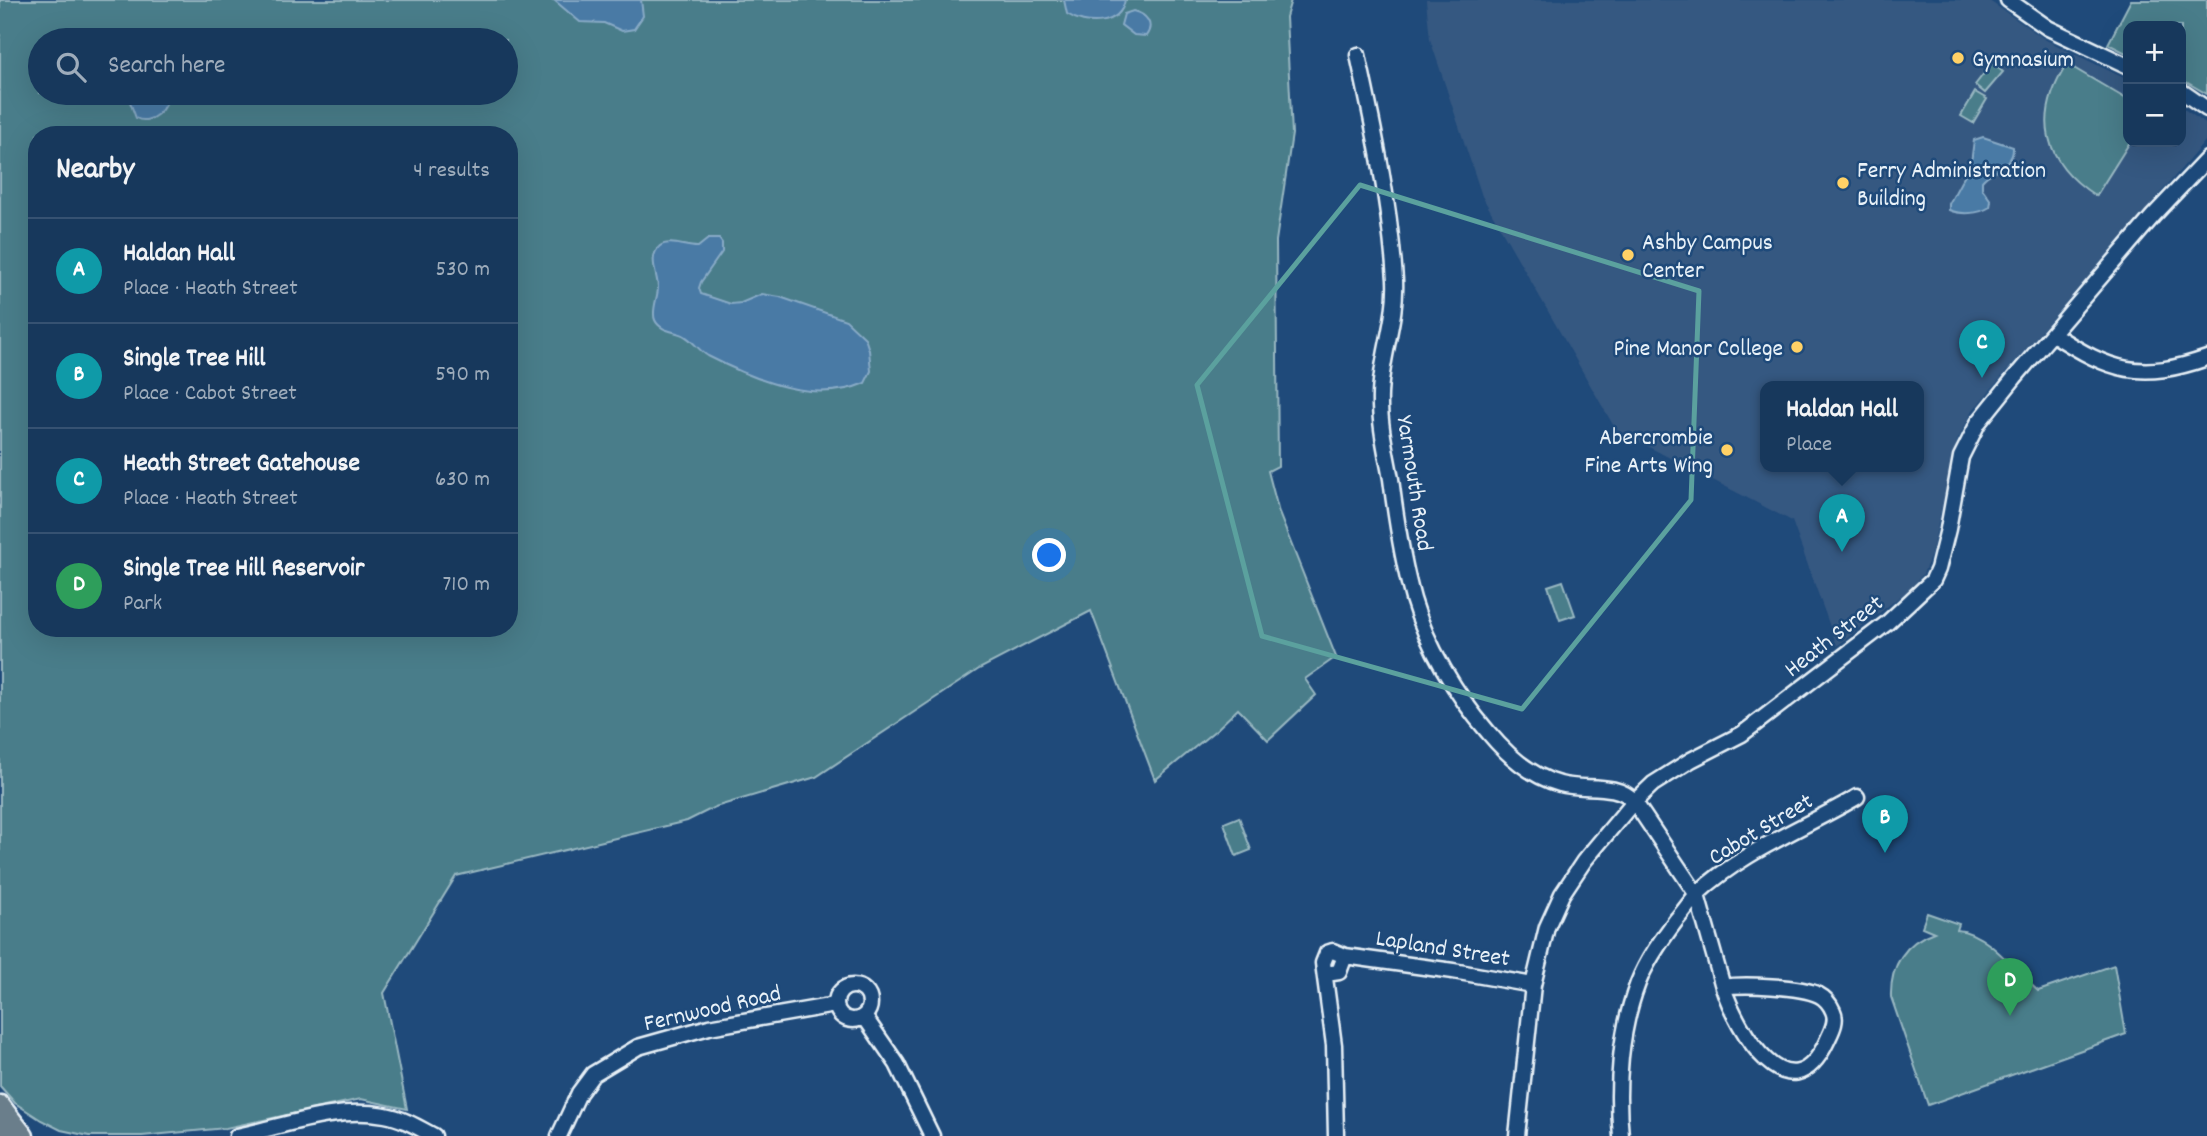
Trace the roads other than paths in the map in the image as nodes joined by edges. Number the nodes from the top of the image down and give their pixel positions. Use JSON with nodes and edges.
{"nodes":[{"id":1,"x":2008,"y":0,"type":"edge"},
{"id":2,"x":1358,"y":55,"type":"dead end"},
{"id":3,"x":2123,"y":64,"type":"edge"},
{"id":4,"x":2186,"y":94,"type":"edge"},
{"id":5,"x":2207,"y":109,"type":"edge"},
{"id":6,"x":2207,"y":159,"type":"edge"},
{"id":7,"x":2053,"y":334,"type":"junction"},
{"id":8,"x":2207,"y":358,"type":"edge"},
{"id":9,"x":1857,"y":797,"type":"dead end"},
{"id":10,"x":1634,"y":801,"type":"junction"},
{"id":11,"x":1697,"y":895,"type":"junction"},
{"id":12,"x":1533,"y":985,"type":"junction"},
{"id":13,"x":1723,"y":987,"type":"junction"},
{"id":14,"x":835,"y":1005,"type":"junction"},
{"id":15,"x":863,"y":1016,"type":"junction"},
{"id":16,"x":0,"y":1105,"type":"edge"},
{"id":17,"x":0,"y":1125,"type":"edge"},
{"id":18,"x":8,"y":1136,"type":"edge"},
{"id":19,"x":24,"y":1136,"type":"edge"},
{"id":20,"x":237,"y":1136,"type":"edge"},
{"id":21,"x":434,"y":1136,"type":"edge"},
{"id":22,"x":559,"y":1136,"type":"edge"},
{"id":23,"x":932,"y":1136,"type":"edge"},
{"id":24,"x":1336,"y":1136,"type":"edge"},
{"id":25,"x":1517,"y":1136,"type":"edge"},
{"id":26,"x":1621,"y":1136,"type":"edge"}],
"edges":[{"from":1,"to":3,"type":"street"},
{"from":2,"to":10,"type":"street","name":"Yarmouth Road"},
{"from":4,"to":5,"type":"street"},
{"from":6,"to":7,"type":"street","name":"Heath Street"},
{"from":7,"to":8,"type":"street"},
{"from":7,"to":10,"type":"street","name":"Heath Street"},
{"from":9,"to":11,"type":"street","name":"Cabot Street"},
{"from":10,"to":11,"type":"street"},
{"from":10,"to":12,"type":"street","name":"Heath Street"},
{"from":11,"to":13,"type":"street"},
{"from":11,"to":26,"type":"street","name":"Cabot Street"},
{"from":12,"to":24,"type":"street","name":"Lapland Street"},
{"from":12,"to":25,"type":"street","name":"Heath Street"},
{"from":13,"to":13,"type":"street"},
{"from":14,"to":15,"type":"street"},
{"from":14,"to":15,"type":"street","name":"Fernwood Road"},
{"from":14,"to":22,"type":"street","name":"Fernwood Road"},
{"from":15,"to":23,"type":"street","name":"Fernwood Road"},
{"from":16,"to":19,"type":"main road"},
{"from":17,"to":18,"type":"main road"},
{"from":20,"to":21,"type":"street"}]}
